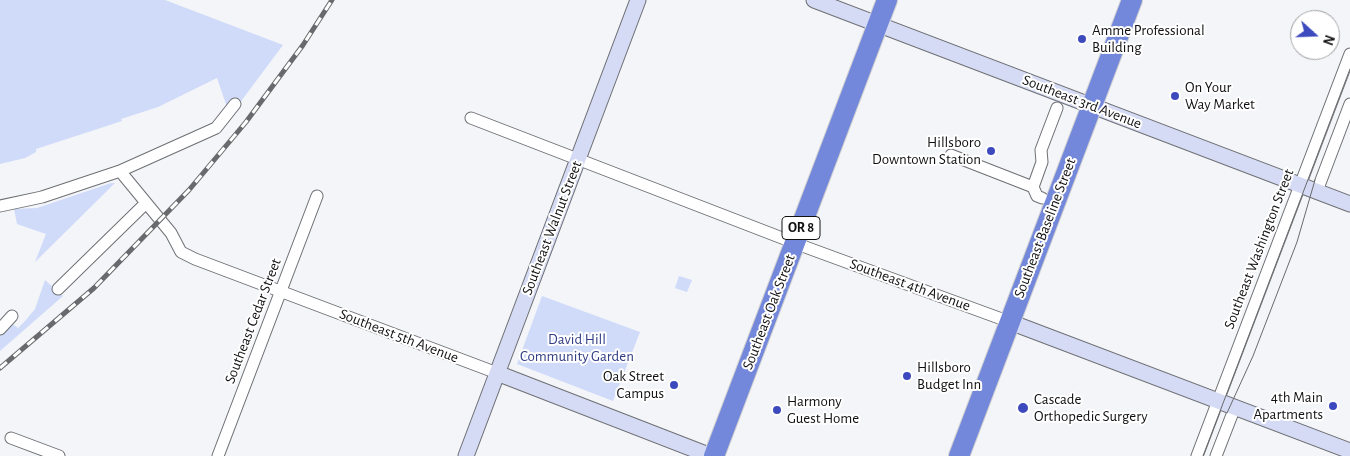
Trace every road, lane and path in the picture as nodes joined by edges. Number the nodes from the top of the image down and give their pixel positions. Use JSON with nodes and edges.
{"nodes":[{"id":1,"x":638,"y":0,"type":"edge"},
{"id":2,"x":814,"y":0,"type":"edge"},
{"id":3,"x":887,"y":0,"type":"edge"},
{"id":4,"x":1132,"y":0,"type":"edge"},
{"id":5,"x":878,"y":24,"type":"junction"},
{"id":6,"x":1350,"y":54,"type":"edge"},
{"id":7,"x":235,"y":104,"type":"dead end"},
{"id":8,"x":1350,"y":104,"type":"edge"},
{"id":9,"x":1092,"y":106,"type":"junction"},
{"id":10,"x":1057,"y":108,"type":"dead end"},
{"id":11,"x":471,"y":118,"type":"dead end"},
{"id":12,"x":951,"y":155,"type":"dead end"},
{"id":13,"x":578,"y":160,"type":"junction"},
{"id":14,"x":120,"y":171,"type":"junction"},
{"id":15,"x":1300,"y":185,"type":"junction"},
{"id":16,"x":1033,"y":187,"type":"junction"},
{"id":17,"x":1317,"y":191,"type":"junction"},
{"id":18,"x":316,"y":196,"type":"dead end"},
{"id":19,"x":1042,"y":198,"type":"dead end"},
{"id":20,"x":146,"y":203,"type":"junction"},
{"id":21,"x":1350,"y":204,"type":"edge"},
{"id":22,"x":0,"y":206,"type":"edge"},
{"id":23,"x":795,"y":242,"type":"junction"},
{"id":24,"x":58,"y":289,"type":"dead end"},
{"id":25,"x":281,"y":291,"type":"junction"},
{"id":26,"x":12,"y":316,"type":"dead end"},
{"id":27,"x":1010,"y":322,"type":"junction"},
{"id":28,"x":0,"y":329,"type":"edge"},
{"id":29,"x":497,"y":373,"type":"junction"},
{"id":30,"x":1218,"y":400,"type":"junction"},
{"id":31,"x":1235,"y":407,"type":"junction"},
{"id":32,"x":11,"y":438,"type":"dead end"},
{"id":33,"x":1350,"y":451,"type":"edge"},
{"id":34,"x":59,"y":456,"type":"edge"},
{"id":35,"x":218,"y":456,"type":"edge"},
{"id":36,"x":466,"y":456,"type":"edge"},
{"id":37,"x":713,"y":456,"type":"edge"},
{"id":38,"x":959,"y":456,"type":"edge"},
{"id":39,"x":1197,"y":456,"type":"edge"},
{"id":40,"x":1216,"y":456,"type":"edge"}],
"edges":[{"from":1,"to":13,"type":"street","name":"Southeast Walnut Street"},
{"from":2,"to":5,"type":"street","name":"Southeast 3rd Avenue"},
{"from":3,"to":5,"type":"highway","name":"Southeast Oak Street","number":"OR 8"},
{"from":4,"to":9,"type":"highway","name":"Southeast Baseline Street"},
{"from":5,"to":9,"type":"street","name":"Southeast 3rd Avenue"},
{"from":5,"to":23,"type":"highway","name":"Southeast Oak Street","number":"OR 8"},
{"from":6,"to":15,"type":"street","name":"Southeast Washington Street"},
{"from":7,"to":14,"type":"street"},
{"from":8,"to":17,"type":"street"},
{"from":9,"to":15,"type":"street","name":"Southeast 3rd Avenue"},
{"from":9,"to":27,"type":"highway","name":"Southeast Baseline Street"},
{"from":10,"to":16,"type":"street"},
{"from":11,"to":13,"type":"street","name":"Southeast 4th Avenue"},
{"from":12,"to":16,"type":"street"},
{"from":13,"to":23,"type":"street","name":"Southeast 4th Avenue"},
{"from":13,"to":29,"type":"street","name":"Southeast Walnut Street"},
{"from":14,"to":20,"type":"street","name":"Southeast 5th Avenue"},
{"from":14,"to":22,"type":"street"},
{"from":15,"to":17,"type":"street","name":"Southeast 3rd Avenue"},
{"from":15,"to":30,"type":"street","name":"Southeast Washington Street"},
{"from":16,"to":19,"type":"street"},
{"from":17,"to":21,"type":"street","name":"Southeast 3rd Avenue"},
{"from":18,"to":25,"type":"street","name":"Southeast Cedar Street"},
{"from":20,"to":24,"type":"street"},
{"from":20,"to":25,"type":"street","name":"Southeast 5th Avenue"},
{"from":23,"to":27,"type":"street","name":"Southeast 4th Avenue"},
{"from":23,"to":37,"type":"highway","name":"Southeast Oak Street","number":"OR 8"},
{"from":25,"to":29,"type":"street","name":"Southeast 5th Avenue"},
{"from":25,"to":35,"type":"street","name":"Southeast Cedar Street"},
{"from":26,"to":28,"type":"street"},
{"from":27,"to":30,"type":"street","name":"Southeast 4th Avenue"},
{"from":27,"to":38,"type":"highway","name":"Southeast Baseline Street"},
{"from":29,"to":36,"type":"street","name":"Southeast Walnut Street"},
{"from":29,"to":37,"type":"street","name":"Southeast 5th Avenue"},
{"from":30,"to":31,"type":"street","name":"Southeast 4th Avenue"},
{"from":30,"to":39,"type":"street","name":"Southeast Washington Street"},
{"from":31,"to":33,"type":"street","name":"Southeast 4th Avenue"},
{"from":31,"to":40,"type":"street"},
{"from":32,"to":34,"type":"street"}]}
